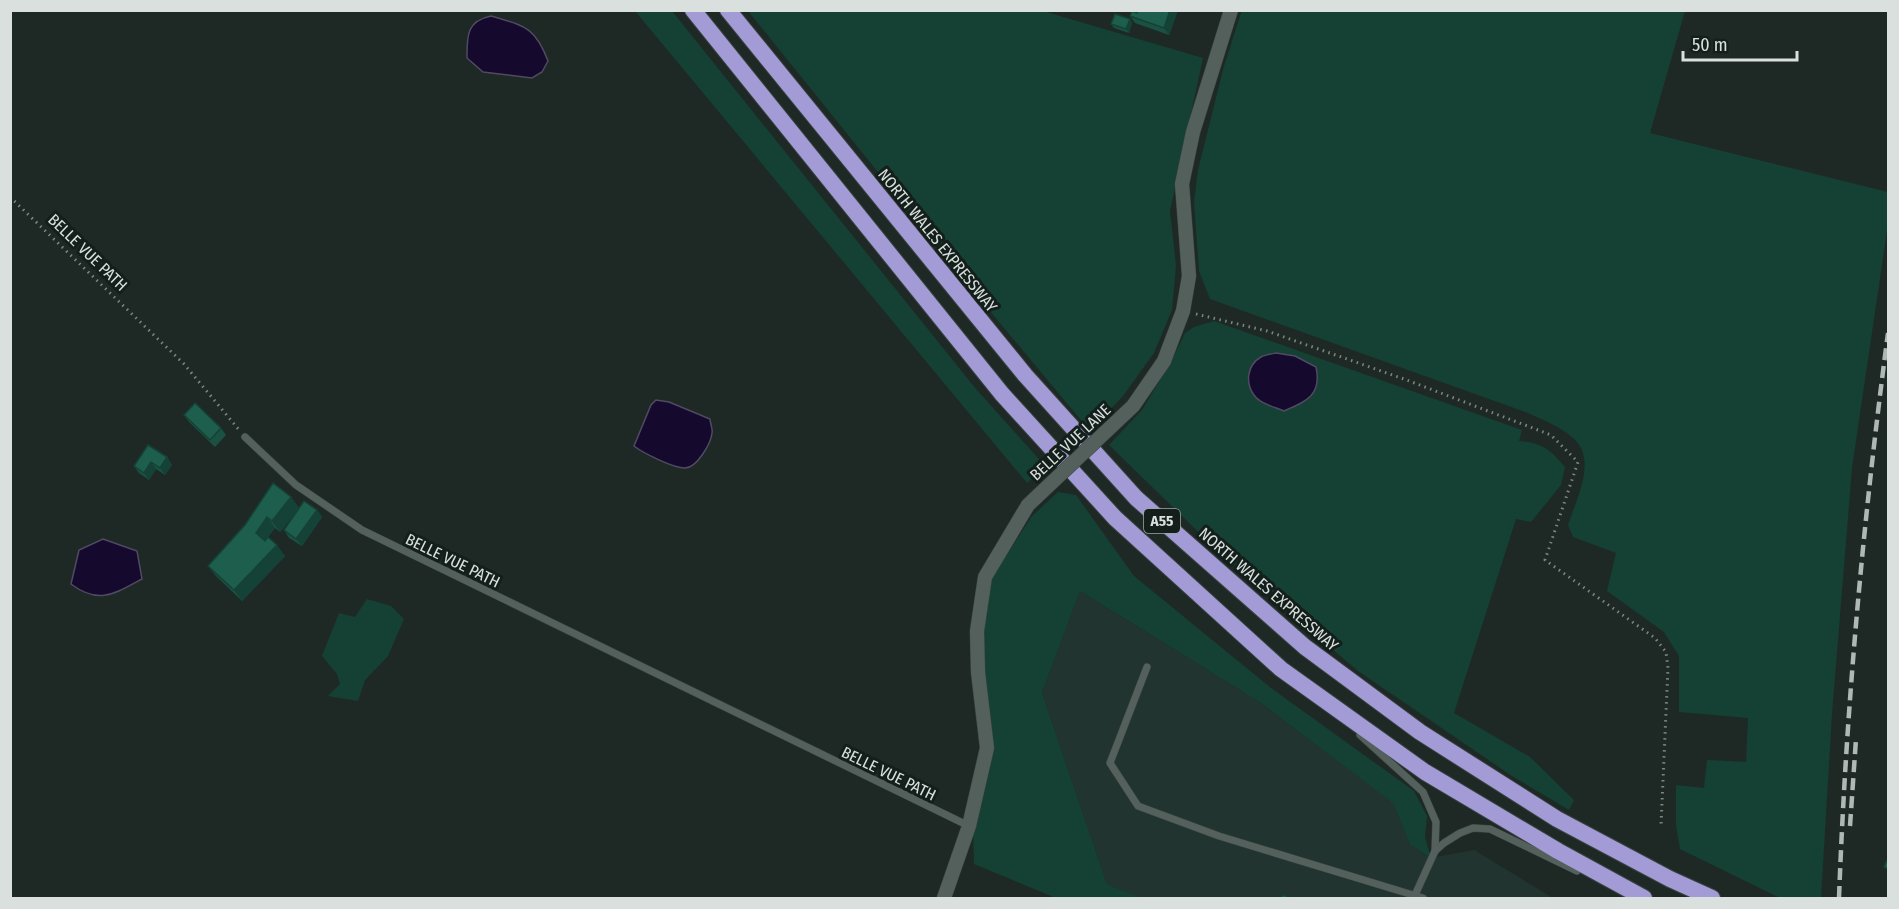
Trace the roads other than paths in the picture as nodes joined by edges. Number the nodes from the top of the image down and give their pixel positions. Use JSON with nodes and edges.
{"nodes":[{"id":1,"x":693,"y":10,"type":"edge"},
{"id":2,"x":728,"y":10,"type":"edge"},
{"id":3,"x":1231,"y":10,"type":"edge"},
{"id":4,"x":245,"y":437,"type":"road end"},
{"id":5,"x":1147,"y":667,"type":"dead end"},
{"id":6,"x":1306,"y":686,"type":"junction"},
{"id":7,"x":969,"y":826,"type":"junction"},
{"id":8,"x":1435,"y":851,"type":"junction"},
{"id":9,"x":1419,"y":897,"type":"edge"},
{"id":10,"x":944,"y":898,"type":"edge"},
{"id":11,"x":1637,"y":898,"type":"edge"},
{"id":12,"x":1644,"y":898,"type":"edge"},
{"id":13,"x":1712,"y":898,"type":"edge"}],
"edges":[{"from":1,"to":6,"type":"highway","number":"A55"},
{"from":2,"to":13,"type":"highway","name":"NORTH WALES EXPRESSWAY","number":"A55"},
{"from":3,"to":7,"type":"street","name":"BELLE VUE LANE","bridge":true},
{"from":4,"to":7,"type":"lane","name":"BELLE VUE PATH"},
{"from":5,"to":9,"type":"lane"},
{"from":6,"to":8,"type":"lane"},
{"from":6,"to":12,"type":"highway","number":"A55"},
{"from":7,"to":10,"type":"street","name":"BELLE VUE LANE"},
{"from":8,"to":9,"type":"lane"},
{"from":8,"to":11,"type":"lane"}]}
